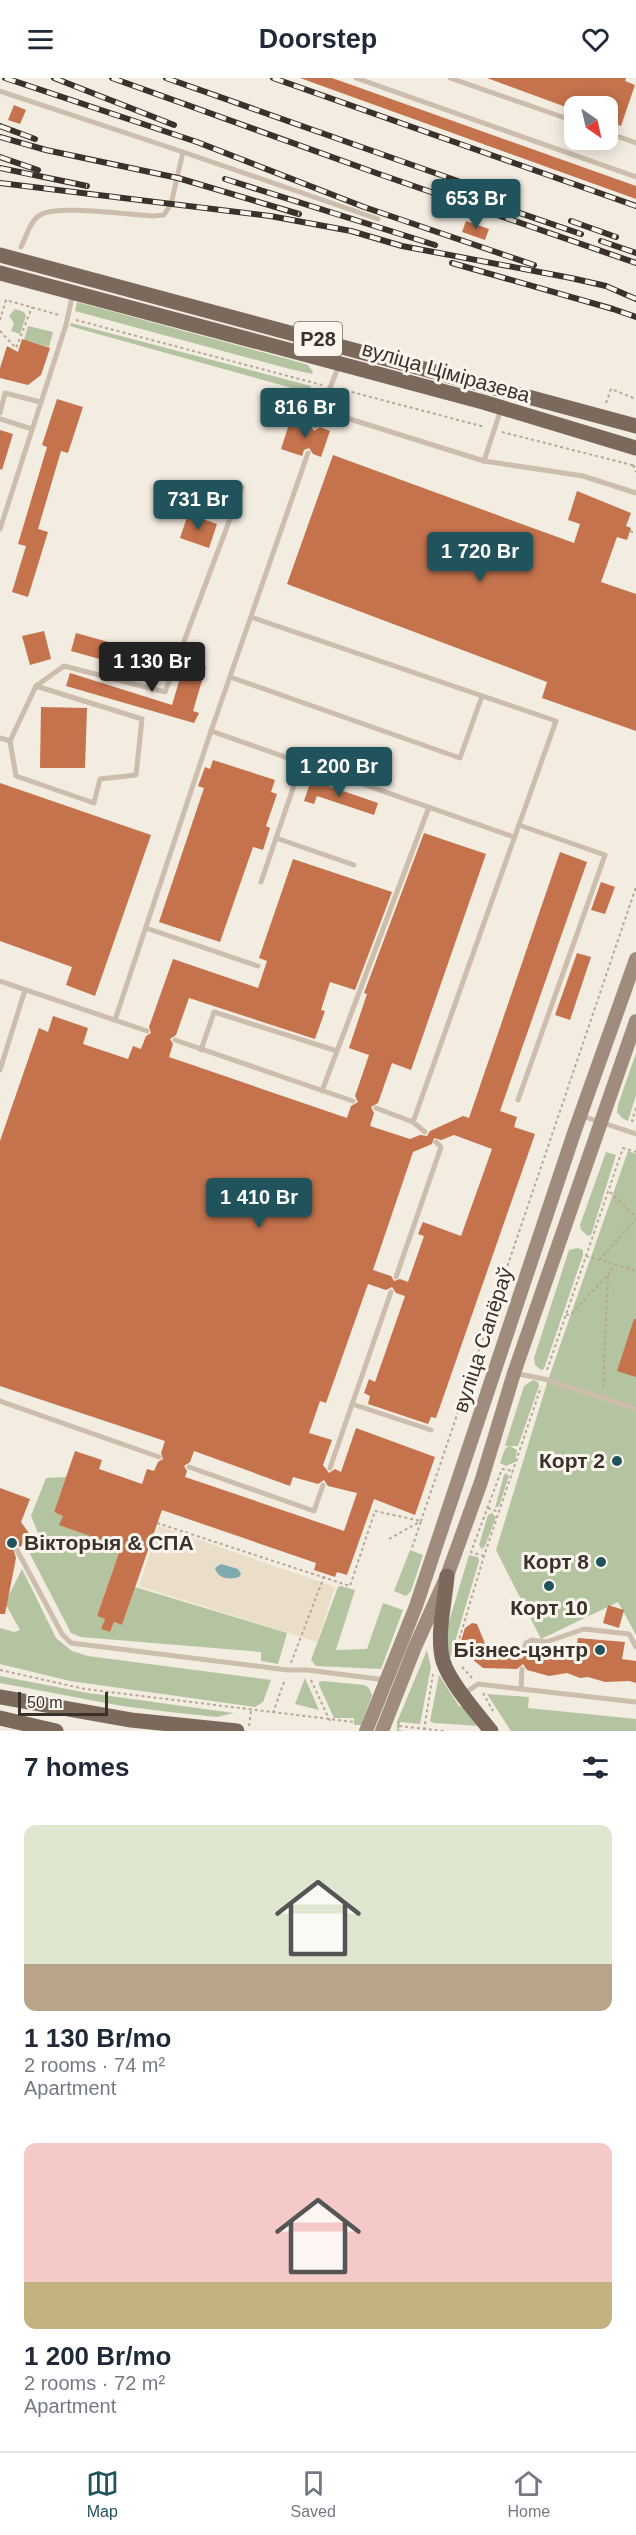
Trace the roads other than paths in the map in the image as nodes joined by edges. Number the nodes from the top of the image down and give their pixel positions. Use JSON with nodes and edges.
{"nodes":[{"id":1,"x":356,"y":78,"type":"edge"},
{"id":2,"x":450,"y":78,"type":"edge"},
{"id":3,"x":0,"y":91,"type":"edge"},
{"id":4,"x":564,"y":118,"type":"edge"},
{"id":5,"x":636,"y":135,"type":"edge"},
{"id":6,"x":618,"y":136,"type":"edge"},
{"id":7,"x":635,"y":142,"type":"edge"},
{"id":8,"x":183,"y":152,"type":"junction"},
{"id":9,"x":636,"y":177,"type":"edge"},
{"id":10,"x":378,"y":219,"type":"dead end"},
{"id":11,"x":21,"y":247,"type":"dead end"},
{"id":12,"x":0,"y":255,"type":"edge"},
{"id":13,"x":0,"y":273,"type":"edge"},
{"id":14,"x":73,"y":292,"type":"junction"},
{"id":15,"x":346,"y":346,"type":"junction"},
{"id":16,"x":339,"y":364,"type":"junction"},
{"id":17,"x":40,"y":402,"type":"junction"},
{"id":18,"x":501,"y":409,"type":"junction"},
{"id":19,"x":321,"y":410,"type":"junction"},
{"id":20,"x":0,"y":413,"type":"edge"},
{"id":21,"x":0,"y":419,"type":"edge"},
{"id":22,"x":315,"y":426,"type":"dead end"},
{"id":23,"x":636,"y":426,"type":"edge"},
{"id":24,"x":32,"y":429,"type":"junction"},
{"id":25,"x":636,"y":448,"type":"edge"},
{"id":26,"x":308,"y":453,"type":"dead end"},
{"id":27,"x":484,"y":461,"type":"junction"},
{"id":28,"x":242,"y":487,"type":"dead end"},
{"id":29,"x":636,"y":493,"type":"edge"},
{"id":30,"x":0,"y":529,"type":"edge"},
{"id":31,"x":250,"y":617,"type":"junction"},
{"id":32,"x":230,"y":677,"type":"junction"},
{"id":33,"x":36,"y":686,"type":"junction"},
{"id":34,"x":482,"y":696,"type":"junction"},
{"id":35,"x":211,"y":730,"type":"junction"},
{"id":36,"x":0,"y":738,"type":"edge"},
{"id":37,"x":10,"y":741,"type":"junction"},
{"id":38,"x":302,"y":762,"type":"junction"},
{"id":39,"x":429,"y":807,"type":"junction"},
{"id":40,"x":519,"y":825,"type":"junction"},
{"id":41,"x":514,"y":837,"type":"junction"},
{"id":42,"x":276,"y":838,"type":"junction"},
{"id":43,"x":354,"y":865,"type":"dead end"},
{"id":44,"x":261,"y":882,"type":"dead end"},
{"id":45,"x":146,"y":928,"type":"junction"},
{"id":46,"x":636,"y":959,"type":"edge"},
{"id":47,"x":258,"y":966,"type":"dead end"},
{"id":48,"x":0,"y":981,"type":"edge"},
{"id":49,"x":25,"y":990,"type":"junction"},
{"id":50,"x":115,"y":1020,"type":"junction"},
{"id":51,"x":636,"y":1021,"type":"edge"},
{"id":52,"x":147,"y":1031,"type":"dead end"},
{"id":53,"x":175,"y":1040,"type":"dead end"},
{"id":54,"x":201,"y":1050,"type":"junction"},
{"id":55,"x":337,"y":1051,"type":"junction"},
{"id":56,"x":0,"y":1070,"type":"edge"},
{"id":57,"x":322,"y":1090,"type":"junction"},
{"id":58,"x":518,"y":1100,"type":"dead end"},
{"id":59,"x":353,"y":1101,"type":"dead end"},
{"id":60,"x":376,"y":1108,"type":"dead end"},
{"id":61,"x":581,"y":1116,"type":"junction"},
{"id":62,"x":413,"y":1122,"type":"junction"},
{"id":63,"x":601,"y":1122,"type":"junction"},
{"id":64,"x":425,"y":1132,"type":"dead end"},
{"id":65,"x":636,"y":1134,"type":"edge"},
{"id":66,"x":436,"y":1142,"type":"dead end"},
{"id":67,"x":396,"y":1277,"type":"dead end"},
{"id":68,"x":391,"y":1292,"type":"dead end"},
{"id":69,"x":514,"y":1373,"type":"junction"},
{"id":70,"x":0,"y":1401,"type":"edge"},
{"id":71,"x":352,"y":1404,"type":"junction"},
{"id":72,"x":636,"y":1408,"type":"edge"},
{"id":73,"x":431,"y":1430,"type":"dead end"},
{"id":74,"x":159,"y":1457,"type":"dead end"},
{"id":75,"x":189,"y":1467,"type":"dead end"},
{"id":76,"x":330,"y":1468,"type":"dead end"},
{"id":77,"x":323,"y":1485,"type":"dead end"},
{"id":78,"x":17,"y":1550,"type":"dead end"},
{"id":79,"x":447,"y":1576,"type":"junction"},
{"id":80,"x":636,"y":1647,"type":"edge"},
{"id":81,"x":522,"y":1654,"type":"dead end"},
{"id":82,"x":522,"y":1669,"type":"dead end"},
{"id":83,"x":387,"y":1680,"type":"junction"},
{"id":84,"x":521,"y":1689,"type":"junction"},
{"id":85,"x":464,"y":1694,"type":"junction"},
{"id":86,"x":0,"y":1697,"type":"edge"},
{"id":87,"x":636,"y":1702,"type":"edge"},
{"id":88,"x":0,"y":1718,"type":"edge"},
{"id":89,"x":56,"y":1731,"type":"edge"},
{"id":90,"x":237,"y":1731,"type":"edge"},
{"id":91,"x":366,"y":1731,"type":"edge"},
{"id":92,"x":382,"y":1731,"type":"edge"},
{"id":93,"x":491,"y":1731,"type":"edge"}],
"edges":[{"from":1,"to":9,"type":"lane"},
{"from":2,"to":4,"type":"lane"},
{"from":3,"to":8,"type":"lane"},
{"from":5,"to":7,"type":"lane"},
{"from":6,"to":7,"type":"lane"},
{"from":8,"to":10,"type":"lane"},
{"from":8,"to":11,"type":"lane"},
{"from":12,"to":15,"type":"main road","name":"вуліца Ціміразева","number":"Р28"},
{"from":13,"to":14,"type":"main road","name":"вуліца Ціміразева","number":"Р28"},
{"from":14,"to":16,"type":"main road","name":"вуліца Ціміразева","number":"Р28"},
{"from":14,"to":17,"type":"lane"},
{"from":15,"to":16,"type":"lane"},
{"from":15,"to":23,"type":"main road","name":"вуліца Ціміразева","number":"Р28"},
{"from":16,"to":18,"type":"main road","name":"вуліца Ціміразева","number":"Р28"},
{"from":16,"to":19,"type":"lane"},
{"from":17,"to":20,"type":"lane"},
{"from":17,"to":24,"type":"lane"},
{"from":18,"to":25,"type":"main road","name":"вуліца Ціміразева","number":"Р28"},
{"from":18,"to":27,"type":"lane"},
{"from":19,"to":22,"type":"lane"},
{"from":19,"to":27,"type":"lane"},
{"from":21,"to":24,"type":"lane"},
{"from":24,"to":30,"type":"lane"},
{"from":26,"to":31,"type":"lane"},
{"from":27,"to":29,"type":"lane"},
{"from":28,"to":33,"type":"lane"},
{"from":31,"to":32,"type":"lane"},
{"from":31,"to":34,"type":"lane"},
{"from":32,"to":34,"type":"lane"},
{"from":32,"to":35,"type":"lane"},
{"from":33,"to":37,"type":"lane"},
{"from":33,"to":37,"type":"lane"},
{"from":34,"to":40,"type":"lane"},
{"from":35,"to":38,"type":"lane"},
{"from":35,"to":45,"type":"lane"},
{"from":36,"to":37,"type":"lane"},
{"from":38,"to":39,"type":"lane"},
{"from":38,"to":42,"type":"lane"},
{"from":39,"to":41,"type":"lane"},
{"from":39,"to":55,"type":"lane"},
{"from":40,"to":41,"type":"lane"},
{"from":40,"to":58,"type":"lane"},
{"from":41,"to":62,"type":"lane"},
{"from":42,"to":43,"type":"lane"},
{"from":42,"to":44,"type":"lane"},
{"from":45,"to":47,"type":"lane"},
{"from":45,"to":50,"type":"lane"},
{"from":46,"to":61,"type":"main road","name":"вуліца Сапёраў"},
{"from":48,"to":49,"type":"lane"},
{"from":49,"to":50,"type":"lane"},
{"from":49,"to":56,"type":"lane"},
{"from":50,"to":52,"type":"lane"},
{"from":51,"to":63,"type":"main road","name":"вуліца Сапёраў"},
{"from":53,"to":54,"type":"lane"},
{"from":54,"to":55,"type":"lane"},
{"from":54,"to":57,"type":"lane"},
{"from":55,"to":57,"type":"lane"},
{"from":57,"to":59,"type":"lane"},
{"from":60,"to":62,"type":"lane"},
{"from":61,"to":63,"type":"lane"},
{"from":61,"to":83,"type":"main road","name":"вуліца Сапёраў"},
{"from":62,"to":64,"type":"lane"},
{"from":63,"to":65,"type":"lane"},
{"from":63,"to":69,"type":"main road","name":"вуліца Сапёраў"},
{"from":66,"to":67,"type":"lane"},
{"from":68,"to":71,"type":"lane"},
{"from":69,"to":72,"type":"lane"},
{"from":69,"to":79,"type":"main road","name":"вуліца Сапёраў"},
{"from":70,"to":74,"type":"lane"},
{"from":71,"to":73,"type":"lane"},
{"from":71,"to":76,"type":"lane"},
{"from":75,"to":77,"type":"lane"},
{"from":78,"to":83,"type":"lane"},
{"from":79,"to":85,"type":"main road"},
{"from":79,"to":92,"type":"main road","name":"вуліца Сапёраў"},
{"from":80,"to":81,"type":"lane"},
{"from":82,"to":84,"type":"lane"},
{"from":83,"to":91,"type":"main road","name":"вуліца Сапёраў"},
{"from":84,"to":85,"type":"lane"},
{"from":84,"to":87,"type":"lane"},
{"from":85,"to":93,"type":"main road"},
{"from":86,"to":90,"type":"main road"},
{"from":88,"to":89,"type":"main road"}]}
